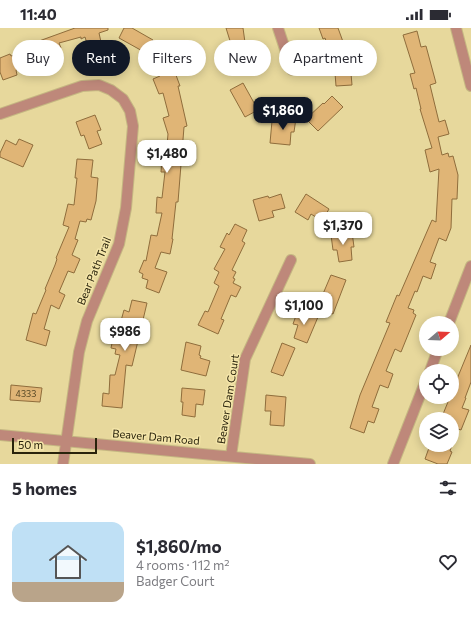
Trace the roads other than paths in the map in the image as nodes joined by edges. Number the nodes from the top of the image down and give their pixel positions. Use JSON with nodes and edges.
{"nodes":[{"id":1,"x":278,"y":28,"type":"edge"},
{"id":2,"x":456,"y":28,"type":"edge"},
{"id":3,"x":282,"y":40,"type":"edge"},
{"id":4,"x":471,"y":86,"type":"edge"},
{"id":5,"x":0,"y":114,"type":"edge"},
{"id":6,"x":291,"y":260,"type":"dead end"},
{"id":7,"x":471,"y":266,"type":"edge"},
{"id":8,"x":451,"y":316,"type":"edge"},
{"id":9,"x":419,"y":398,"type":"edge"},
{"id":10,"x":0,"y":435,"type":"edge"},
{"id":11,"x":66,"y":440,"type":"junction"},
{"id":12,"x":231,"y":456,"type":"junction"},
{"id":13,"x":63,"y":464,"type":"edge"},
{"id":14,"x":310,"y":464,"type":"edge"},
{"id":15,"x":393,"y":464,"type":"edge"}],
"edges":[{"from":1,"to":3,"type":"street"},
{"from":2,"to":4,"type":"street"},
{"from":5,"to":11,"type":"street","name":"Bear Path Trail"},
{"from":6,"to":12,"type":"street","name":"Beaver Dam Court"},
{"from":7,"to":8,"type":"street"},
{"from":9,"to":15,"type":"street"},
{"from":10,"to":11,"type":"street","name":"Beaver Dam Road"},
{"from":11,"to":12,"type":"street","name":"Beaver Dam Road"},
{"from":11,"to":13,"type":"street","name":"Bear Path Trail"},
{"from":12,"to":14,"type":"street","name":"Beaver Dam Road"}]}
